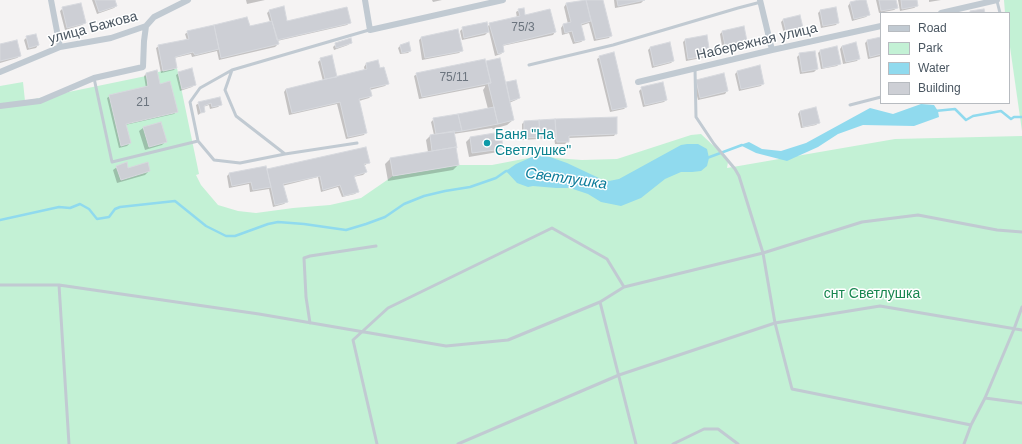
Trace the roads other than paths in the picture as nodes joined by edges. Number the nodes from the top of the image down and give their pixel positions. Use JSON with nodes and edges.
{"nodes":[{"id":1,"x":51,"y":0,"type":"edge"},
{"id":2,"x":188,"y":0,"type":"edge"},
{"id":3,"x":365,"y":0,"type":"edge"},
{"id":4,"x":503,"y":0,"type":"edge"},
{"id":5,"x":997,"y":0,"type":"edge"},
{"id":6,"x":760,"y":1,"type":"edge"},
{"id":7,"x":945,"y":12,"type":"edge"},
{"id":8,"x":1000,"y":12,"type":"edge"},
{"id":9,"x":146,"y":26,"type":"junction"},
{"id":10,"x":880,"y":26,"type":"edge"},
{"id":11,"x":370,"y":30,"type":"junction"},
{"id":12,"x":60,"y":47,"type":"junction"},
{"id":13,"x":772,"y":50,"type":"junction"},
{"id":14,"x":529,"y":65,"type":"dead end"},
{"id":15,"x":695,"y":69,"type":"junction"},
{"id":16,"x":232,"y":70,"type":"junction"},
{"id":17,"x":0,"y":72,"type":"edge"},
{"id":18,"x":94,"y":78,"type":"junction"},
{"id":19,"x":638,"y":82,"type":"dead end"},
{"id":20,"x":880,"y":97,"type":"edge"},
{"id":21,"x":850,"y":105,"type":"dead end"},
{"id":22,"x":0,"y":106,"type":"edge"},
{"id":23,"x":198,"y":141,"type":"junction"},
{"id":24,"x":357,"y":143,"type":"dead end"},
{"id":25,"x":286,"y":154,"type":"junction"},
{"id":26,"x":1022,"y":232,"type":"edge"},
{"id":27,"x":376,"y":246,"type":"dead end"},
{"id":28,"x":763,"y":252,"type":"junction"},
{"id":29,"x":0,"y":285,"type":"edge"},
{"id":30,"x":59,"y":285,"type":"junction"},
{"id":31,"x":624,"y":287,"type":"junction"},
{"id":32,"x":600,"y":302,"type":"junction"},
{"id":33,"x":1022,"y":307,"type":"edge"},
{"id":34,"x":310,"y":323,"type":"junction"},
{"id":35,"x":775,"y":323,"type":"junction"},
{"id":36,"x":1014,"y":329,"type":"junction"},
{"id":37,"x":1022,"y":330,"type":"edge"},
{"id":38,"x":361,"y":333,"type":"junction"},
{"id":39,"x":619,"y":375,"type":"junction"},
{"id":40,"x":986,"y":398,"type":"junction"},
{"id":41,"x":1022,"y":403,"type":"edge"},
{"id":42,"x":971,"y":425,"type":"junction"},
{"id":43,"x":69,"y":444,"type":"edge"},
{"id":44,"x":378,"y":444,"type":"edge"},
{"id":45,"x":458,"y":444,"type":"edge"},
{"id":46,"x":636,"y":444,"type":"edge"},
{"id":47,"x":673,"y":444,"type":"edge"},
{"id":48,"x":738,"y":444,"type":"edge"},
{"id":49,"x":964,"y":444,"type":"edge"}],
"edges":[{"from":1,"to":12,"type":"street"},
{"from":2,"to":9,"type":"street","name":"улица Бажова"},
{"from":3,"to":11,"type":"street"},
{"from":4,"to":11,"type":"street"},
{"from":5,"to":7,"type":"street"},
{"from":5,"to":8,"type":"lane"},
{"from":6,"to":13,"type":"street"},
{"from":6,"to":14,"type":"lane"},
{"from":9,"to":12,"type":"street","name":"улица Бажова"},
{"from":9,"to":18,"type":"street"},
{"from":10,"to":13,"type":"street","name":"Набережная улица"},
{"from":11,"to":16,"type":"lane"},
{"from":12,"to":17,"type":"street","name":"улица Бажова"},
{"from":13,"to":15,"type":"street","name":"Набережная улица"},
{"from":15,"to":19,"type":"street","name":"Набережная улица"},
{"from":15,"to":28,"type":"lane"},
{"from":16,"to":23,"type":"lane"},
{"from":16,"to":25,"type":"lane"},
{"from":18,"to":22,"type":"street"},
{"from":18,"to":23,"type":"lane"},
{"from":20,"to":21,"type":"lane"},
{"from":23,"to":25,"type":"lane"},
{"from":24,"to":25,"type":"lane"},
{"from":26,"to":28,"type":"lane"},
{"from":27,"to":34,"type":"lane"},
{"from":28,"to":31,"type":"lane"},
{"from":28,"to":35,"type":"lane"},
{"from":29,"to":30,"type":"lane"},
{"from":30,"to":34,"type":"lane"},
{"from":30,"to":43,"type":"lane"},
{"from":31,"to":32,"type":"lane"},
{"from":31,"to":38,"type":"lane"},
{"from":32,"to":38,"type":"lane"},
{"from":32,"to":39,"type":"lane"},
{"from":33,"to":36,"type":"lane"},
{"from":34,"to":38,"type":"lane"},
{"from":35,"to":36,"type":"lane"},
{"from":35,"to":39,"type":"lane"},
{"from":35,"to":42,"type":"lane"},
{"from":36,"to":37,"type":"lane"},
{"from":36,"to":40,"type":"lane"},
{"from":38,"to":44,"type":"lane"},
{"from":39,"to":45,"type":"lane"},
{"from":39,"to":46,"type":"lane"},
{"from":40,"to":41,"type":"lane"},
{"from":40,"to":42,"type":"lane"},
{"from":42,"to":49,"type":"lane"},
{"from":47,"to":48,"type":"lane"}]}
